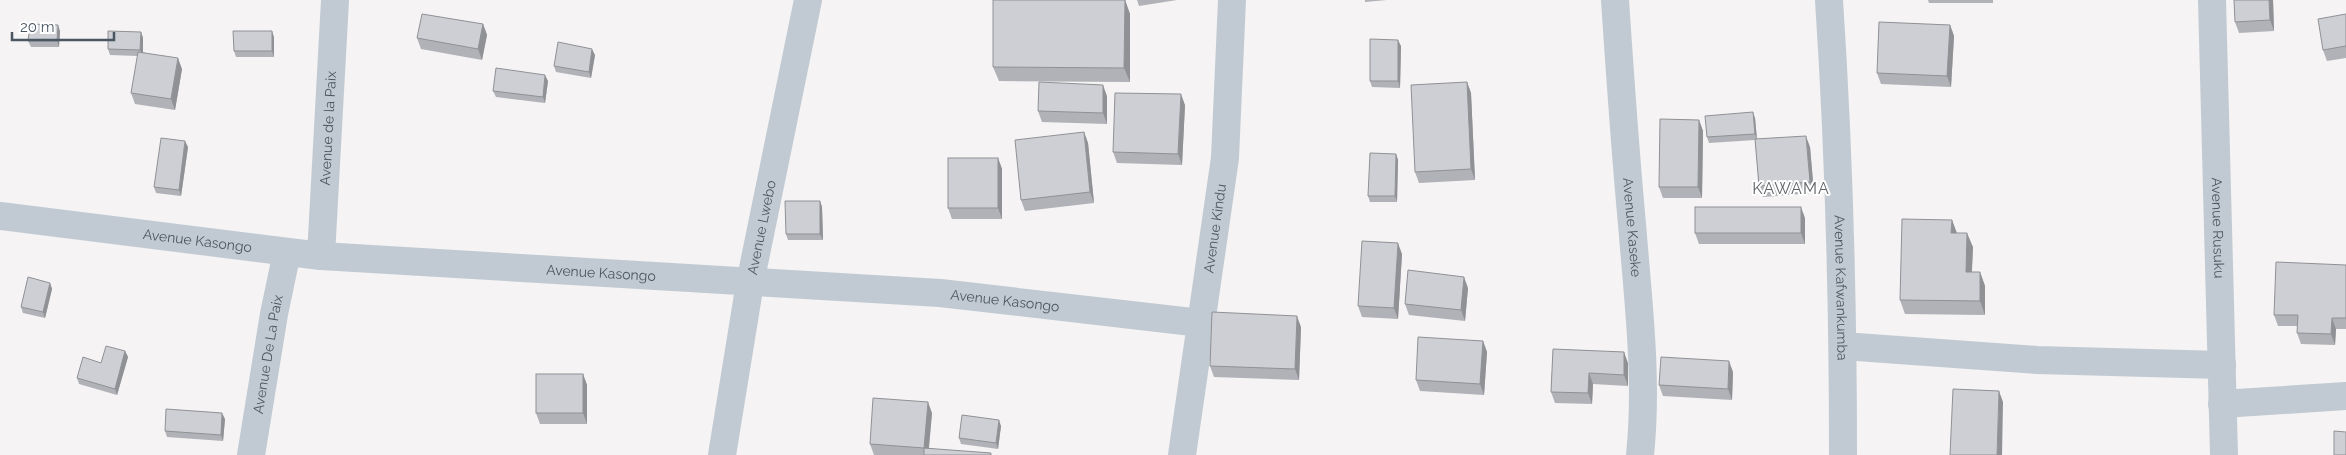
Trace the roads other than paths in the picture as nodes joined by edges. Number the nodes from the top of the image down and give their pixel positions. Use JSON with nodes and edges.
{"nodes":[{"id":1,"x":335,"y":0,"type":"edge"},
{"id":2,"x":808,"y":0,"type":"edge"},
{"id":3,"x":1232,"y":0,"type":"edge"},
{"id":4,"x":1615,"y":0,"type":"edge"},
{"id":5,"x":1829,"y":0,"type":"edge"},
{"id":6,"x":2212,"y":0,"type":"edge"},
{"id":7,"x":0,"y":216,"type":"edge"},
{"id":8,"x":287,"y":252,"type":"junction"},
{"id":9,"x":321,"y":256,"type":"junction"},
{"id":10,"x":750,"y":282,"type":"junction"},
{"id":11,"x":1201,"y":323,"type":"junction"},
{"id":12,"x":1843,"y":346,"type":"junction"},
{"id":13,"x":2222,"y":366,"type":"junction"},
{"id":14,"x":2346,"y":396,"type":"edge"},
{"id":15,"x":2222,"y":404,"type":"junction"},
{"id":16,"x":252,"y":455,"type":"edge"},
{"id":17,"x":722,"y":455,"type":"edge"},
{"id":18,"x":1182,"y":455,"type":"edge"},
{"id":19,"x":1640,"y":455,"type":"edge"},
{"id":20,"x":1843,"y":455,"type":"edge"},
{"id":21,"x":2224,"y":455,"type":"edge"}],
"edges":[{"from":1,"to":9,"type":"street","name":"Avenue de la Paix"},
{"from":2,"to":10,"type":"street","name":"Avenue Lwebo"},
{"from":3,"to":11,"type":"street","name":"Avenue Kindu"},
{"from":4,"to":19,"type":"street","name":"Avenue Kaseke"},
{"from":5,"to":12,"type":"street","name":"Avenue Kafwankumba"},
{"from":6,"to":13,"type":"street","name":"Avenue Rusuku"},
{"from":7,"to":8,"type":"street","name":"Avenue Kasongo"},
{"from":8,"to":9,"type":"street","name":"Avenue Kasongo"},
{"from":8,"to":16,"type":"street","name":"Avenue De La Paix"},
{"from":9,"to":10,"type":"street","name":"Avenue Kasongo"},
{"from":10,"to":11,"type":"street","name":"Avenue Kasongo"},
{"from":10,"to":17,"type":"street","name":"Avenue Lwebo"},
{"from":11,"to":18,"type":"street","name":"Avenue Kindu"},
{"from":12,"to":13,"type":"street"},
{"from":12,"to":20,"type":"street","name":"Avenue Kafwankumba"},
{"from":13,"to":15,"type":"street","name":"Avenue Rusuku"},
{"from":14,"to":15,"type":"street"},
{"from":15,"to":21,"type":"street","name":"Avenue Rusuku"}]}
